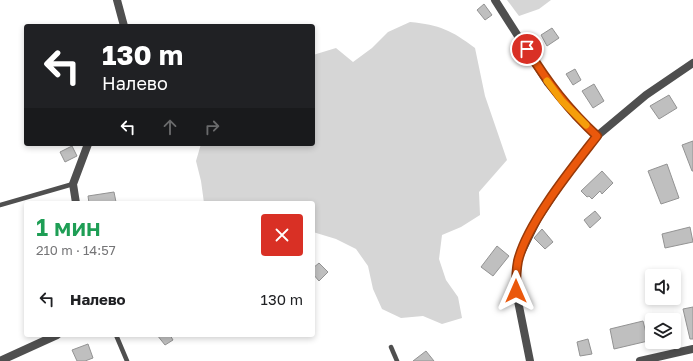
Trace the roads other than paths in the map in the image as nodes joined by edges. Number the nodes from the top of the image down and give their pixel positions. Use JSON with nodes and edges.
{"nodes":[{"id":1,"x":117,"y":0,"type":"edge"},
{"id":2,"x":495,"y":0,"type":"edge"},
{"id":3,"x":123,"y":24,"type":"edge"},
{"id":4,"x":693,"y":63,"type":"edge"},
{"id":5,"x":597,"y":136,"type":"junction"},
{"id":6,"x":87,"y":146,"type":"edge"},
{"id":7,"x":73,"y":184,"type":"junction"},
{"id":8,"x":76,"y":201,"type":"edge"},
{"id":9,"x":0,"y":205,"type":"edge"},
{"id":10,"x":53,"y":337,"type":"edge"},
{"id":11,"x":117,"y":337,"type":"edge"},
{"id":12,"x":391,"y":347,"type":"dead end"},
{"id":13,"x":693,"y":349,"type":"edge"},
{"id":14,"x":0,"y":361,"type":"edge"},
{"id":15,"x":128,"y":361,"type":"edge"},
{"id":16,"x":398,"y":361,"type":"edge"},
{"id":17,"x":530,"y":361,"type":"edge"},
{"id":18,"x":640,"y":361,"type":"edge"}],
"edges":[{"from":1,"to":3,"type":"street"},
{"from":2,"to":5,"type":"street"},
{"from":4,"to":5,"type":"street"},
{"from":5,"to":17,"type":"street"},
{"from":6,"to":7,"type":"street"},
{"from":7,"to":8,"type":"street"},
{"from":7,"to":9,"type":"lane"},
{"from":10,"to":14,"type":"street"},
{"from":11,"to":15,"type":"lane"},
{"from":12,"to":16,"type":"lane"},
{"from":13,"to":18,"type":"street"}]}
